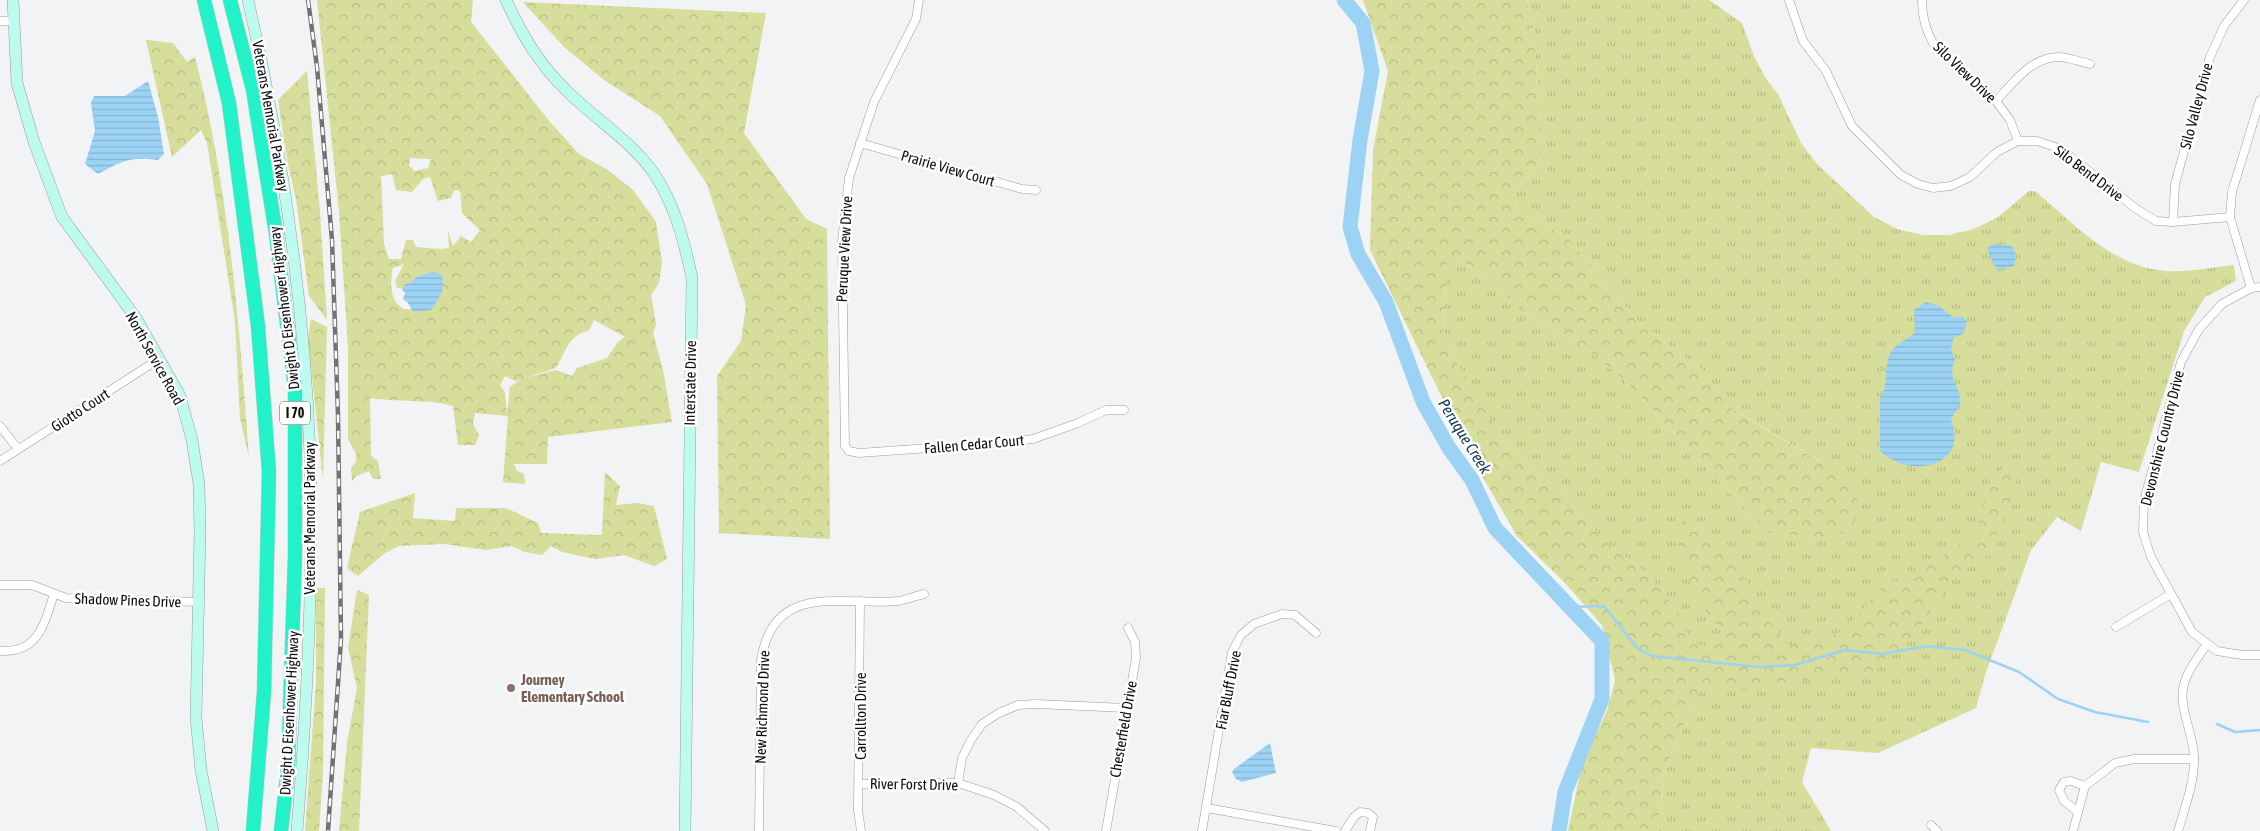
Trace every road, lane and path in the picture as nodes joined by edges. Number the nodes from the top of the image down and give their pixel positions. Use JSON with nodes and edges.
{"nodes":[{"id":1,"x":13,"y":0,"type":"edge"},
{"id":2,"x":204,"y":0,"type":"edge"},
{"id":3,"x":230,"y":0,"type":"edge"},
{"id":4,"x":248,"y":0,"type":"edge"},
{"id":5,"x":506,"y":0,"type":"edge"},
{"id":6,"x":919,"y":0,"type":"edge"},
{"id":7,"x":1789,"y":0,"type":"edge"},
{"id":8,"x":1922,"y":0,"type":"edge"},
{"id":9,"x":2244,"y":0,"type":"edge"},
{"id":10,"x":0,"y":21,"type":"edge"},
{"id":11,"x":12,"y":21,"type":"junction"},
{"id":12,"x":2090,"y":64,"type":"dead end"},
{"id":13,"x":2260,"y":100,"type":"edge"},
{"id":14,"x":1996,"y":101,"type":"junction"},
{"id":15,"x":2018,"y":140,"type":"junction"},
{"id":16,"x":860,"y":143,"type":"junction"},
{"id":17,"x":1036,"y":190,"type":"dead end"},
{"id":18,"x":2230,"y":217,"type":"junction"},
{"id":19,"x":2173,"y":222,"type":"junction"},
{"id":20,"x":2251,"y":288,"type":"junction"},
{"id":21,"x":2260,"y":288,"type":"edge"},
{"id":22,"x":159,"y":359,"type":"junction"},
{"id":23,"x":1124,"y":410,"type":"dead end"},
{"id":24,"x":0,"y":426,"type":"edge"},
{"id":25,"x":18,"y":449,"type":"junction"},
{"id":26,"x":849,"y":451,"type":"joint"},
{"id":27,"x":0,"y":461,"type":"edge"},
{"id":28,"x":0,"y":585,"type":"edge"},
{"id":29,"x":54,"y":594,"type":"junction"},
{"id":30,"x":924,"y":594,"type":"dead end"},
{"id":31,"x":2172,"y":594,"type":"junction"},
{"id":32,"x":860,"y":601,"type":"junction"},
{"id":33,"x":199,"y":602,"type":"junction"},
{"id":34,"x":2116,"y":627,"type":"dead end"},
{"id":35,"x":1128,"y":628,"type":"dead end"},
{"id":36,"x":1316,"y":633,"type":"dead end"},
{"id":37,"x":2207,"y":644,"type":"junction"},
{"id":38,"x":0,"y":651,"type":"edge"},
{"id":39,"x":2260,"y":654,"type":"edge"},
{"id":40,"x":1126,"y":708,"type":"junction"},
{"id":41,"x":2194,"y":759,"type":"junction"},
{"id":42,"x":958,"y":782,"type":"junction"},
{"id":43,"x":859,"y":784,"type":"junction"},
{"id":44,"x":2085,"y":786,"type":"junction"},
{"id":45,"x":1206,"y":808,"type":"junction"},
{"id":46,"x":2078,"y":812,"type":"junction"},
{"id":47,"x":213,"y":831,"type":"edge"},
{"id":48,"x":253,"y":831,"type":"edge"},
{"id":49,"x":281,"y":831,"type":"edge"},
{"id":50,"x":297,"y":831,"type":"edge"},
{"id":51,"x":685,"y":831,"type":"edge"},
{"id":52,"x":759,"y":831,"type":"edge"},
{"id":53,"x":861,"y":831,"type":"edge"},
{"id":54,"x":1045,"y":831,"type":"edge"},
{"id":55,"x":1106,"y":831,"type":"edge"},
{"id":56,"x":1202,"y":831,"type":"edge"},
{"id":57,"x":1336,"y":831,"type":"edge"},
{"id":58,"x":1345,"y":831,"type":"edge"},
{"id":59,"x":1370,"y":831,"type":"edge"},
{"id":60,"x":2073,"y":831,"type":"edge"},
{"id":61,"x":2178,"y":831,"type":"edge"}],
"edges":[{"from":1,"to":11,"type":"street","name":"North Service Road"},
{"from":2,"to":48,"type":"highway","name":"Dwight D Eisenhower Highway","number":"I 70"},
{"from":3,"to":49,"type":"highway","name":"Dwight D Eisenhower Highway","number":"I 70"},
{"from":4,"to":50,"type":"street","name":"Veterans Memorial Parkway"},
{"from":5,"to":51,"type":"street","name":"Interstate Drive"},
{"from":6,"to":16,"type":"street","name":"Peruque View Drive"},
{"from":7,"to":15,"type":"street"},
{"from":8,"to":14,"type":"street","name":"Silo View Drive"},
{"from":9,"to":19,"type":"street","name":"Silo Valley Drive"},
{"from":10,"to":11,"type":"street"},
{"from":11,"to":22,"type":"street","name":"North Service Road"},
{"from":12,"to":14,"type":"street"},
{"from":13,"to":18,"type":"street"},
{"from":14,"to":15,"type":"street","name":"Silo View Drive"},
{"from":15,"to":19,"type":"street","name":"Silo Bend Drive"},
{"from":16,"to":17,"type":"street","name":"Prairie View Court"},
{"from":16,"to":26,"type":"street","name":"Peruque View Drive"},
{"from":18,"to":19,"type":"street","name":"Silo Bend Drive"},
{"from":18,"to":20,"type":"street"},
{"from":20,"to":21,"type":"street","name":"Devonshire Country Drive"},
{"from":20,"to":31,"type":"street","name":"Devonshire Country Drive"},
{"from":22,"to":25,"type":"street","name":"Giotto Court"},
{"from":22,"to":33,"type":"street","name":"North Service Road"},
{"from":23,"to":26,"type":"street","name":"Fallen Cedar Court"},
{"from":24,"to":25,"type":"street"},
{"from":25,"to":27,"type":"street","name":"Giotto Court"},
{"from":28,"to":29,"type":"street","name":"Shadow Pines Drive"},
{"from":29,"to":33,"type":"street","name":"Shadow Pines Drive"},
{"from":29,"to":38,"type":"street"},
{"from":30,"to":32,"type":"street","name":"New Richmond Drive"},
{"from":31,"to":34,"type":"street"},
{"from":31,"to":37,"type":"street","name":"Devonshire Country Drive"},
{"from":32,"to":43,"type":"street","name":"Carrollton Drive"},
{"from":32,"to":52,"type":"street","name":"New Richmond Drive"},
{"from":33,"to":47,"type":"street","name":"North Service Road"},
{"from":35,"to":40,"type":"street","name":"Chesterfield Drive"},
{"from":36,"to":45,"type":"street","name":"Fiar Bluff Drive"},
{"from":37,"to":39,"type":"street","name":"Devonshire Country Drive"},
{"from":37,"to":41,"type":"street"},
{"from":40,"to":42,"type":"street"},
{"from":40,"to":55,"type":"street","name":"Chesterfield Drive"},
{"from":41,"to":44,"type":"street"},
{"from":41,"to":61,"type":"street"},
{"from":42,"to":43,"type":"street","name":"River Forst Drive"},
{"from":42,"to":54,"type":"street","name":"River Forst Drive"},
{"from":43,"to":53,"type":"street","name":"Carrollton Drive"},
{"from":44,"to":46,"type":"street"},
{"from":44,"to":46,"type":"street"},
{"from":45,"to":56,"type":"street","name":"Fiar Bluff Drive"},
{"from":45,"to":57,"type":"street"},
{"from":46,"to":60,"type":"street"},
{"from":58,"to":59,"type":"street"}]}
